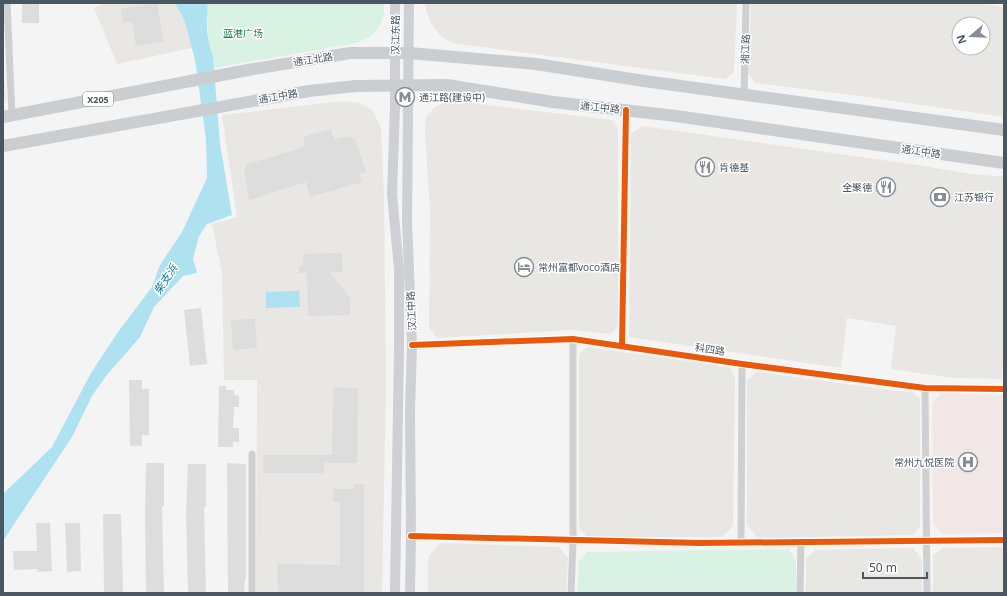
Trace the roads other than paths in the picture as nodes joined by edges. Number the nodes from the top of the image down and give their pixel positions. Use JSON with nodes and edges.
{"nodes":[{"id":1,"x":7,"y":3,"type":"edge"},
{"id":2,"x":395,"y":3,"type":"edge"},
{"id":3,"x":410,"y":3,"type":"edge"},
{"id":4,"x":746,"y":3,"type":"edge"},
{"id":5,"x":394,"y":53,"type":"junction"},
{"id":6,"x":409,"y":53,"type":"junction"},
{"id":7,"x":394,"y":67,"type":"joint"},
{"id":8,"x":395,"y":85,"type":"junction"},
{"id":9,"x":408,"y":85,"type":"junction"},
{"id":10,"x":744,"y":94,"type":"junction"},
{"id":11,"x":626,"y":110,"type":"junction"},
{"id":12,"x":7,"y":116,"type":"edge"},
{"id":13,"x":1004,"y":130,"type":"edge"},
{"id":14,"x":3,"y":146,"type":"edge"},
{"id":15,"x":1004,"y":163,"type":"edge"},
{"id":16,"x":573,"y":340,"type":"junction"},
{"id":17,"x":412,"y":345,"type":"junction"},
{"id":18,"x":622,"y":346,"type":"junction"},
{"id":19,"x":742,"y":364,"type":"junction"},
{"id":20,"x":925,"y":388,"type":"junction"},
{"id":21,"x":1004,"y":389,"type":"edge"},
{"id":22,"x":252,"y":454,"type":"dead end"},
{"id":23,"x":411,"y":536,"type":"junction"},
{"id":24,"x":1004,"y":540,"type":"edge"},
{"id":25,"x":573,"y":541,"type":"junction"},
{"id":26,"x":926,"y":541,"type":"junction"},
{"id":27,"x":801,"y":542,"type":"junction"},
{"id":28,"x":741,"y":543,"type":"junction"},
{"id":29,"x":252,"y":593,"type":"edge"},
{"id":30,"x":395,"y":593,"type":"edge"},
{"id":31,"x":410,"y":593,"type":"edge"},
{"id":32,"x":571,"y":593,"type":"edge"},
{"id":33,"x":800,"y":593,"type":"edge"},
{"id":34,"x":927,"y":593,"type":"edge"}],
"edges":[{"from":1,"to":12,"type":"street"},
{"from":2,"to":5,"type":"main road","name":"汉江东路"},
{"from":3,"to":6,"type":"main road","name":"汉江东路"},
{"from":4,"to":10,"type":"street","name":"湘江路"},
{"from":5,"to":6,"type":"main road","name":"通江北路"},
{"from":5,"to":7,"type":"main road","name":"汉江东路"},
{"from":5,"to":12,"type":"main road","name":"通江北路","number":"X205"},
{"from":6,"to":9,"type":"main road","name":"汉江中路"},
{"from":6,"to":10,"type":"main road"},
{"from":7,"to":8,"type":"main road","name":"汉江中路"},
{"from":8,"to":9,"type":"main road","name":"通江中路"},
{"from":8,"to":14,"type":"main road","name":"通江中路"},
{"from":8,"to":30,"type":"main road","name":"汉江中路"},
{"from":9,"to":11,"type":"main road","name":"通江中路"},
{"from":9,"to":17,"type":"main road","name":"汉江中路"},
{"from":10,"to":13,"type":"main road"},
{"from":11,"to":15,"type":"main road","name":"通江中路"},
{"from":11,"to":18,"type":"street"},
{"from":16,"to":17,"type":"street","name":"科四路"},
{"from":16,"to":18,"type":"street","name":"科四路"},
{"from":16,"to":25,"type":"street"},
{"from":17,"to":23,"type":"main road","name":"汉江中路"},
{"from":18,"to":19,"type":"street","name":"科四路"},
{"from":19,"to":20,"type":"street","name":"科四路"},
{"from":19,"to":28,"type":"street"},
{"from":20,"to":21,"type":"street","name":"科四路"},
{"from":20,"to":26,"type":"street"},
{"from":22,"to":29,"type":"street"},
{"from":23,"to":25,"type":"street"},
{"from":23,"to":31,"type":"main road","name":"汉江中路"},
{"from":24,"to":26,"type":"street"},
{"from":25,"to":28,"type":"street"},
{"from":25,"to":32,"type":"street"},
{"from":26,"to":27,"type":"street"},
{"from":26,"to":34,"type":"street"},
{"from":27,"to":28,"type":"street"},
{"from":27,"to":33,"type":"street"}]}
